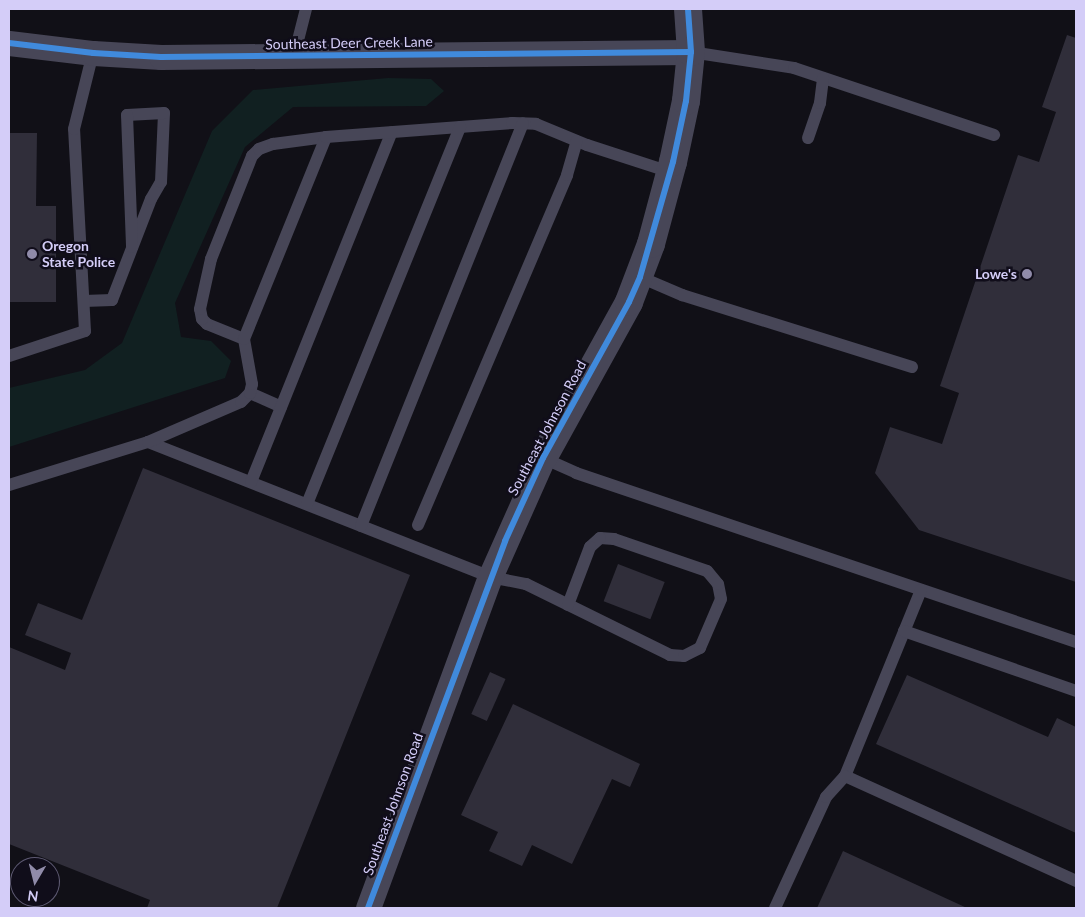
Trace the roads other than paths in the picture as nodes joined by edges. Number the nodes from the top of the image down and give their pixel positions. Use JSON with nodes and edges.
{"nodes":[{"id":1,"x":306,"y":9,"type":"edge"},
{"id":2,"x":688,"y":9,"type":"edge"},
{"id":3,"x":9,"y":43,"type":"edge"},
{"id":4,"x":691,"y":52,"type":"junction"},
{"id":5,"x":93,"y":53,"type":"junction"},
{"id":6,"x":294,"y":56,"type":"junction"},
{"id":7,"x":823,"y":78,"type":"junction"},
{"id":8,"x":523,"y":123,"type":"junction"},
{"id":9,"x":460,"y":127,"type":"junction"},
{"id":10,"x":392,"y":132,"type":"junction"},
{"id":11,"x":994,"y":135,"type":"dead end"},
{"id":12,"x":326,"y":137,"type":"junction"},
{"id":13,"x":808,"y":138,"type":"dead end"},
{"id":14,"x":577,"y":141,"type":"junction"},
{"id":15,"x":670,"y":172,"type":"junction"},
{"id":16,"x":132,"y":247,"type":"junction"},
{"id":17,"x":640,"y":277,"type":"junction"},
{"id":18,"x":84,"y":301,"type":"junction"},
{"id":19,"x":244,"y":339,"type":"junction"},
{"id":20,"x":9,"y":356,"type":"edge"},
{"id":21,"x":912,"y":367,"type":"dead end"},
{"id":22,"x":250,"y":393,"type":"junction"},
{"id":23,"x":282,"y":407,"type":"junction"},
{"id":24,"x":148,"y":442,"type":"junction"},
{"id":25,"x":542,"y":458,"type":"junction"},
{"id":26,"x":251,"y":482,"type":"junction"},
{"id":27,"x":9,"y":484,"type":"edge"},
{"id":28,"x":307,"y":504,"type":"junction"},
{"id":29,"x":418,"y":525,"type":"dead end"},
{"id":30,"x":361,"y":526,"type":"junction"},
{"id":31,"x":490,"y":576,"type":"junction"},
{"id":32,"x":920,"y":590,"type":"junction"},
{"id":33,"x":568,"y":604,"type":"junction"},
{"id":34,"x":904,"y":631,"type":"junction"},
{"id":35,"x":1076,"y":642,"type":"edge"},
{"id":36,"x":1076,"y":691,"type":"edge"},
{"id":37,"x":845,"y":776,"type":"junction"},
{"id":38,"x":1076,"y":881,"type":"edge"},
{"id":39,"x":368,"y":908,"type":"edge"},
{"id":40,"x":775,"y":908,"type":"edge"}],
"edges":[{"from":1,"to":6,"type":"lane"},
{"from":2,"to":4,"type":"street","name":"Southeast Johnson Road"},
{"from":3,"to":5,"type":"street","name":"Southeast Deer Creek Lane"},
{"from":4,"to":6,"type":"street","name":"Southeast Deer Creek Lane"},
{"from":4,"to":7,"type":"lane"},
{"from":4,"to":15,"type":"street","name":"Southeast Johnson Road"},
{"from":5,"to":6,"type":"street","name":"Southeast Deer Creek Lane"},
{"from":5,"to":18,"type":"lane"},
{"from":7,"to":11,"type":"lane"},
{"from":7,"to":13,"type":"lane"},
{"from":8,"to":9,"type":"lane"},
{"from":8,"to":14,"type":"lane"},
{"from":8,"to":30,"type":"lane"},
{"from":9,"to":10,"type":"lane"},
{"from":9,"to":28,"type":"lane"},
{"from":10,"to":12,"type":"lane"},
{"from":10,"to":23,"type":"lane"},
{"from":12,"to":19,"type":"lane"},
{"from":12,"to":19,"type":"lane"},
{"from":14,"to":15,"type":"lane"},
{"from":14,"to":29,"type":"lane"},
{"from":15,"to":17,"type":"street","name":"Southeast Johnson Road"},
{"from":16,"to":16,"type":"lane"},
{"from":16,"to":18,"type":"lane"},
{"from":17,"to":21,"type":"lane"},
{"from":17,"to":25,"type":"street","name":"Southeast Johnson Road"},
{"from":18,"to":20,"type":"lane"},
{"from":19,"to":22,"type":"lane"},
{"from":22,"to":23,"type":"lane"},
{"from":22,"to":24,"type":"lane"},
{"from":23,"to":26,"type":"lane"},
{"from":24,"to":26,"type":"lane"},
{"from":24,"to":27,"type":"lane"},
{"from":25,"to":31,"type":"street","name":"Southeast Johnson Road"},
{"from":25,"to":32,"type":"lane"},
{"from":26,"to":28,"type":"lane"},
{"from":28,"to":30,"type":"lane"},
{"from":30,"to":31,"type":"lane"},
{"from":31,"to":33,"type":"lane"},
{"from":31,"to":39,"type":"street","name":"Southeast Johnson Road"},
{"from":32,"to":34,"type":"lane"},
{"from":32,"to":35,"type":"lane"},
{"from":33,"to":33,"type":"lane"},
{"from":34,"to":36,"type":"lane"},
{"from":34,"to":37,"type":"lane"},
{"from":37,"to":38,"type":"lane"},
{"from":37,"to":40,"type":"lane"}]}
